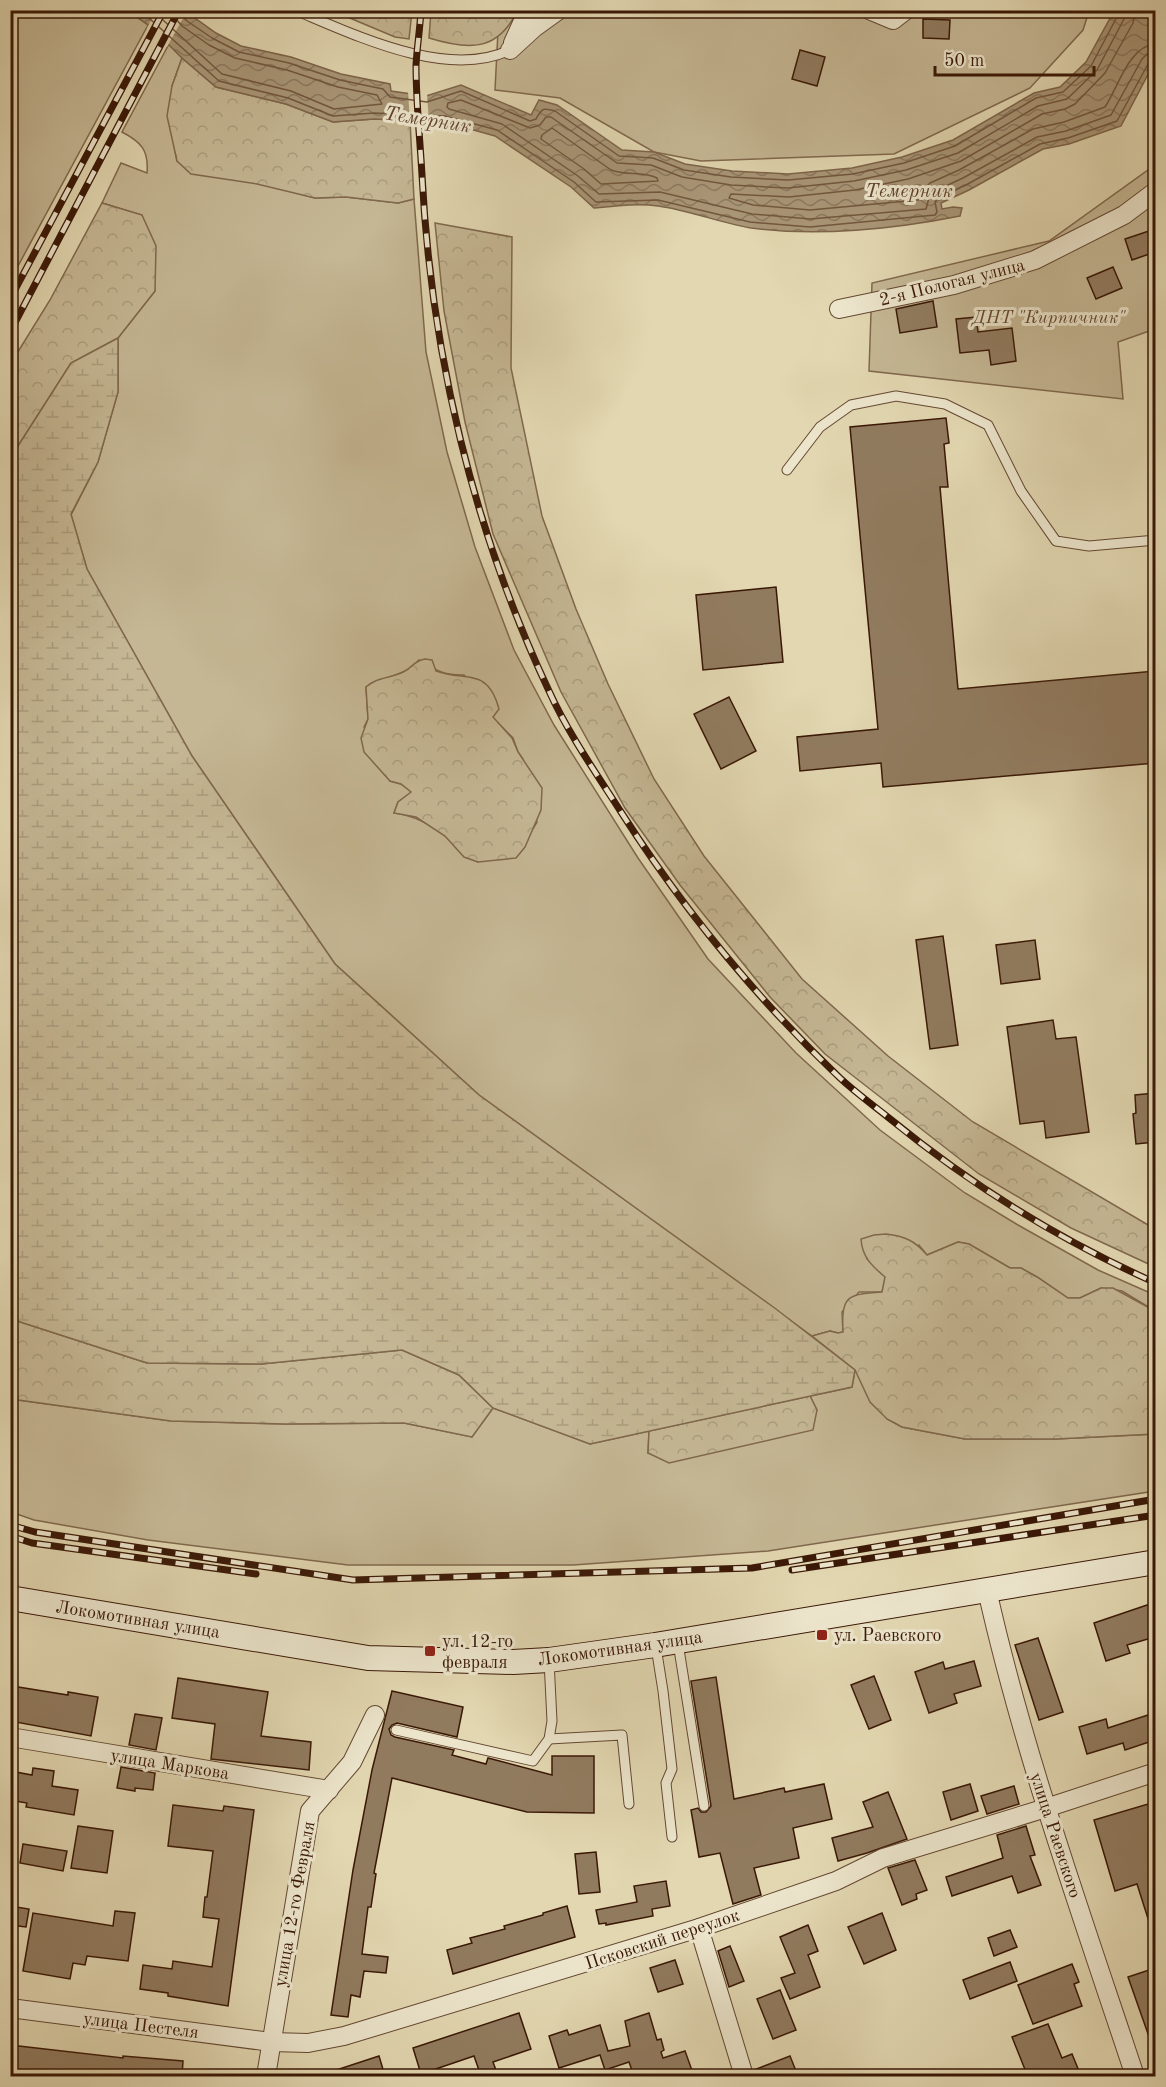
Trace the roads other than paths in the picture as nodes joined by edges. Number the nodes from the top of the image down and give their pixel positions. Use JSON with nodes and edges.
{"nodes":[{"id":1,"x":295,"y":10,"type":"edge"},
{"id":2,"x":528,"y":10,"type":"edge"},
{"id":3,"x":559,"y":10,"type":"edge"},
{"id":4,"x":869,"y":10,"type":"edge"},
{"id":5,"x":906,"y":10,"type":"edge"},
{"id":6,"x":510,"y":50,"type":"junction"},
{"id":7,"x":1155,"y":191,"type":"edge"},
{"id":8,"x":839,"y":309,"type":"dead end"},
{"id":9,"x":787,"y":470,"type":"dead end"},
{"id":10,"x":1155,"y":540,"type":"edge"},
{"id":11,"x":1155,"y":1562,"type":"edge"},
{"id":12,"x":987,"y":1590,"type":"junction"},
{"id":13,"x":10,"y":1598,"type":"edge"},
{"id":14,"x":666,"y":1643,"type":"junction"},
{"id":15,"x":549,"y":1660,"type":"junction"},
{"id":16,"x":375,"y":1715,"type":"dead end"},
{"id":17,"x":396,"y":1730,"type":"dead end"},
{"id":18,"x":10,"y":1737,"type":"edge"},
{"id":19,"x":549,"y":1739,"type":"junction"},
{"id":20,"x":1155,"y":1772,"type":"edge"},
{"id":21,"x":329,"y":1790,"type":"junction"},
{"id":22,"x":629,"y":1804,"type":"dead end"},
{"id":23,"x":704,"y":1806,"type":"dead end"},
{"id":24,"x":1046,"y":1808,"type":"junction"},
{"id":25,"x":672,"y":1837,"type":"dead end"},
{"id":26,"x":699,"y":1928,"type":"junction"},
{"id":27,"x":10,"y":2008,"type":"edge"},
{"id":28,"x":271,"y":2042,"type":"junction"},
{"id":29,"x":266,"y":2076,"type":"edge"},
{"id":30,"x":744,"y":2076,"type":"edge"},
{"id":31,"x":1135,"y":2076,"type":"edge"}],
"edges":[{"from":1,"to":6,"type":"lane"},
{"from":2,"to":6,"type":"street"},
{"from":3,"to":6,"type":"street"},
{"from":4,"to":5,"type":"street"},
{"from":7,"to":8,"type":"street","name":"2-я Пологая улица"},
{"from":9,"to":10,"type":"lane"},
{"from":11,"to":12,"type":"street","name":"Локомотивная улица"},
{"from":12,"to":14,"type":"street","name":"Локомотивная улица"},
{"from":12,"to":24,"type":"street","name":"улица Раевского"},
{"from":13,"to":15,"type":"street","name":"Локомотивная улица"},
{"from":14,"to":15,"type":"street","name":"Локомотивная улица"},
{"from":14,"to":23,"type":"lane"},
{"from":14,"to":25,"type":"lane"},
{"from":15,"to":19,"type":"lane"},
{"from":16,"to":21,"type":"street","name":"улица 12-го Февраля"},
{"from":17,"to":19,"type":"lane"},
{"from":18,"to":21,"type":"street","name":"улица Маркова"},
{"from":19,"to":22,"type":"lane"},
{"from":20,"to":24,"type":"street","name":"Псковский переулок"},
{"from":21,"to":28,"type":"street","name":"улица 12-го Февраля"},
{"from":24,"to":26,"type":"street","name":"Псковский переулок"},
{"from":24,"to":31,"type":"street","name":"улица Раевского"},
{"from":26,"to":28,"type":"street","name":"Псковский переулок"},
{"from":26,"to":30,"type":"street"},
{"from":27,"to":28,"type":"street","name":"улица Пестеля"},
{"from":28,"to":29,"type":"street","name":"улица 12-го Февраля"}]}
